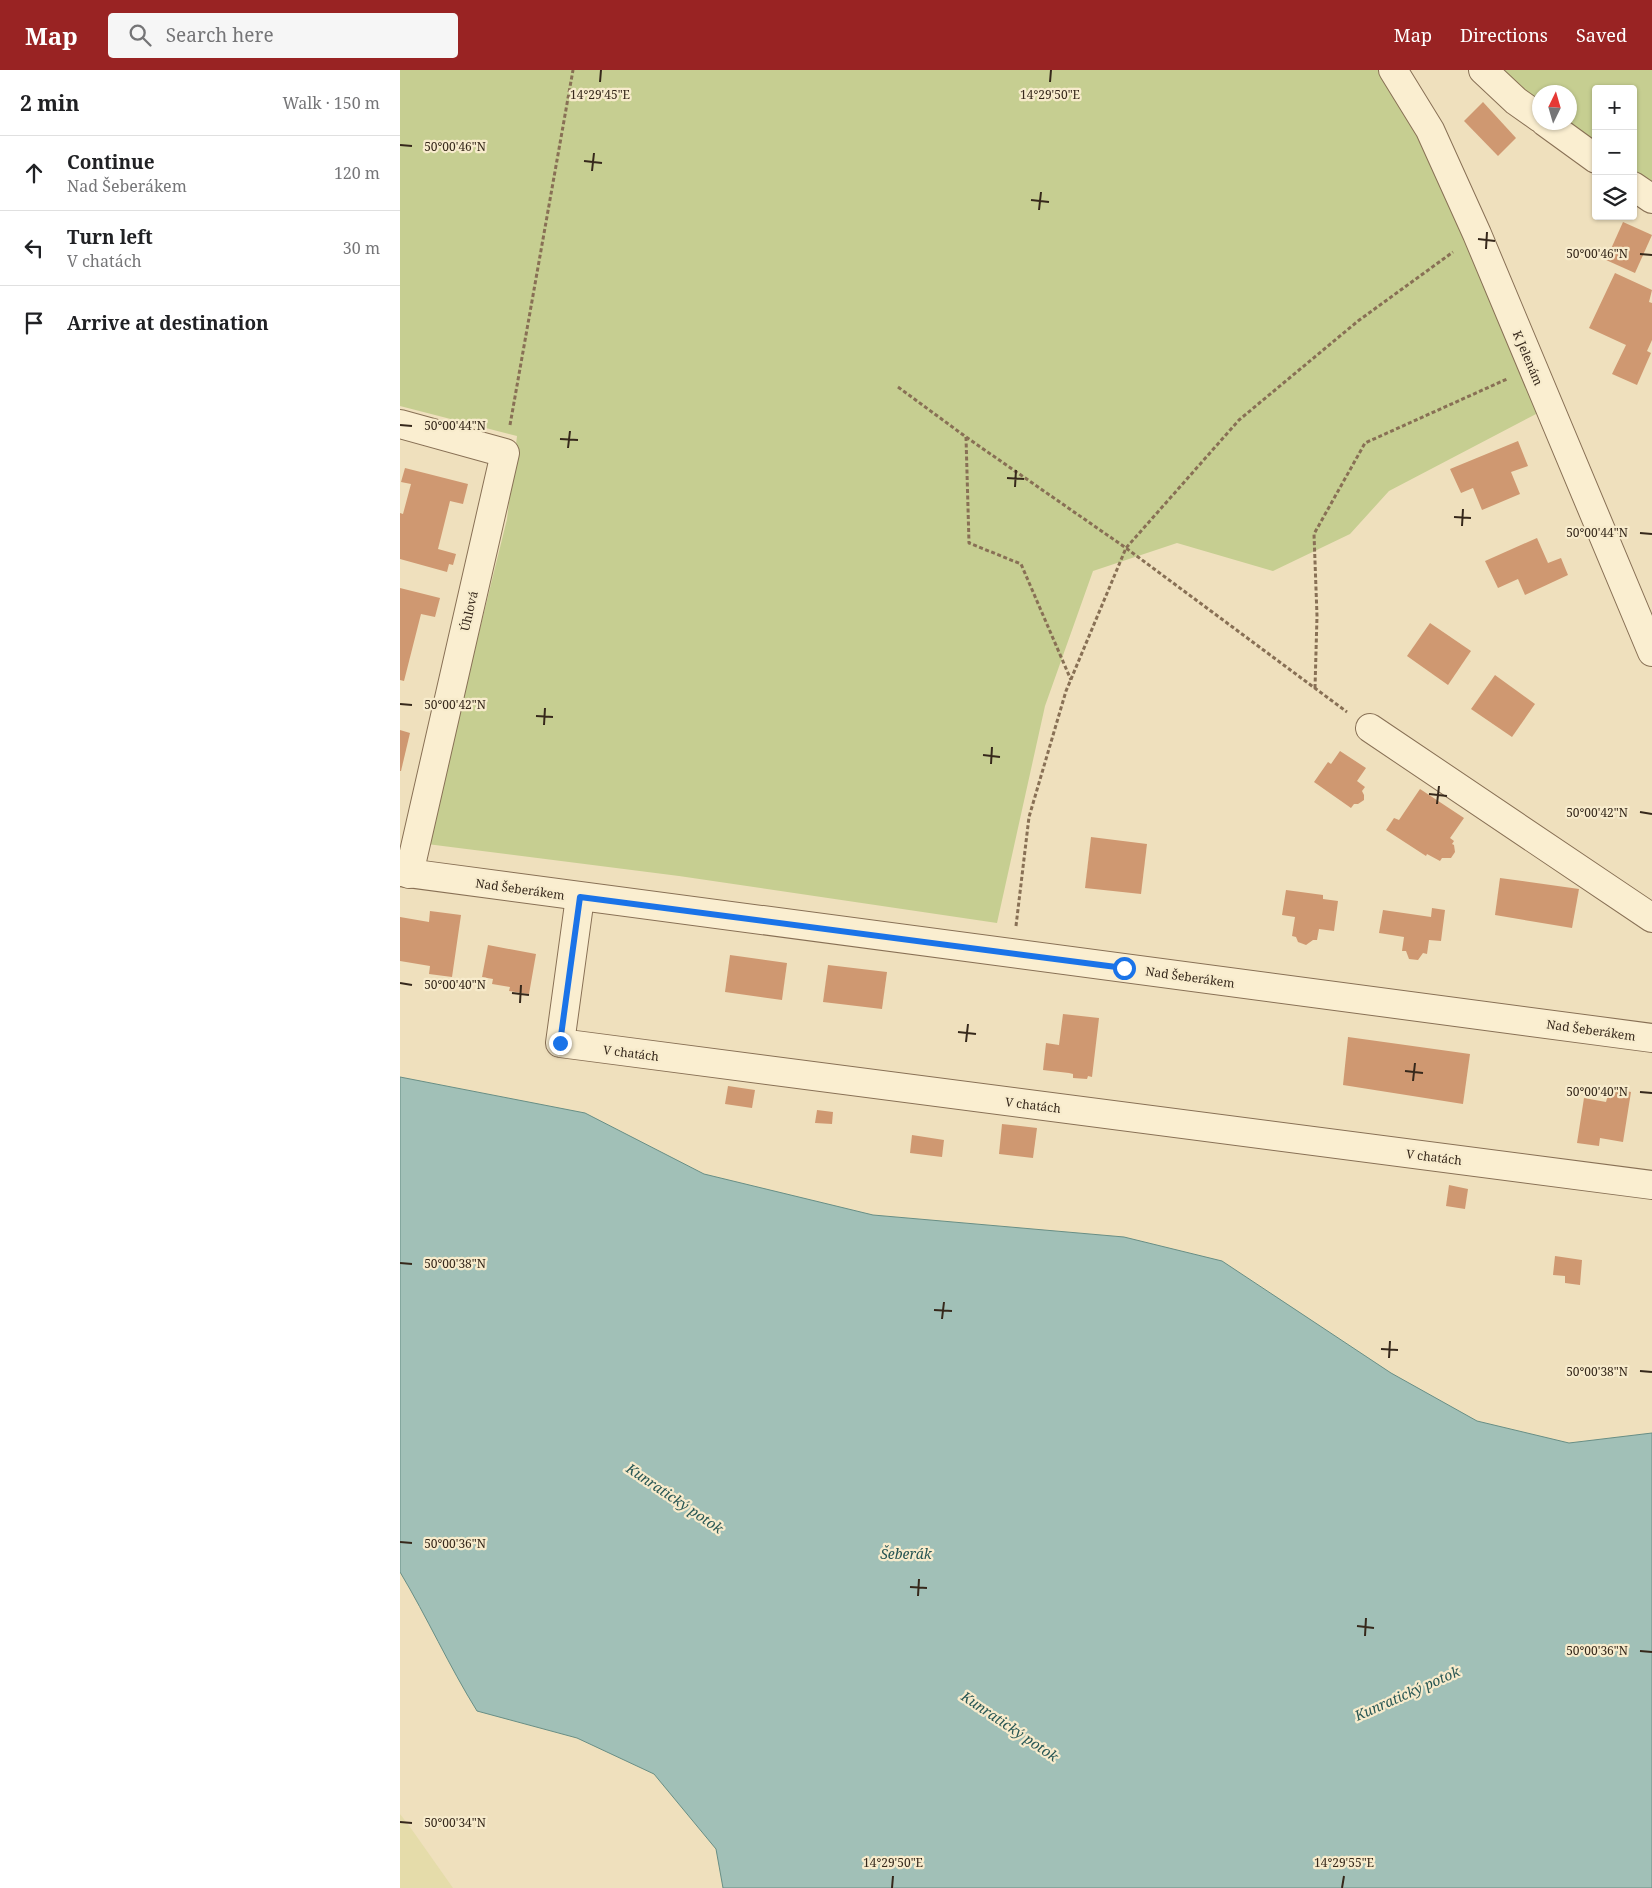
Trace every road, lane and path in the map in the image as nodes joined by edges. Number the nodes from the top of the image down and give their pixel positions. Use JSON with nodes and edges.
{"nodes":[{"id":1,"x":573,"y":70,"type":"edge"},
{"id":2,"x":1393,"y":70,"type":"edge"},
{"id":3,"x":1483,"y":70,"type":"edge"},
{"id":4,"x":1532,"y":112,"type":"edge"},
{"id":5,"x":1556,"y":130,"type":"edge"},
{"id":6,"x":1592,"y":156,"type":"edge"},
{"id":7,"x":1637,"y":189,"type":"edge"},
{"id":8,"x":1652,"y":199,"type":"edge"},
{"id":9,"x":1477,"y":234,"type":"junction"},
{"id":10,"x":1532,"y":368,"type":"junction"},
{"id":11,"x":898,"y":387,"type":"dead end"},
{"id":12,"x":400,"y":424,"type":"edge"},
{"id":13,"x":966,"y":437,"type":"junction"},
{"id":14,"x":505,"y":453,"type":"junction"},
{"id":15,"x":1126,"y":548,"type":"junction"},
{"id":16,"x":1652,"y":652,"type":"edge"},
{"id":17,"x":1071,"y":681,"type":"junction"},
{"id":18,"x":1315,"y":689,"type":"junction"},
{"id":19,"x":1370,"y":728,"type":"joint"},
{"id":20,"x":405,"y":873,"type":"edge"},
{"id":21,"x":580,"y":897,"type":"junction"},
{"id":22,"x":1652,"y":918,"type":"edge"},
{"id":23,"x":1012,"y":954,"type":"junction"},
{"id":24,"x":1652,"y":1038,"type":"edge"},
{"id":25,"x":1652,"y":1183,"type":"edge"}],
"edges":[{"from":1,"to":14,"type":"path"},
{"from":2,"to":9,"type":"street","name":"K Jelenám"},
{"from":3,"to":4,"type":"street"},
{"from":5,"to":6,"type":"street"},
{"from":7,"to":8,"type":"street"},
{"from":9,"to":10,"type":"street","name":"K Jelenám"},
{"from":9,"to":15,"type":"path"},
{"from":10,"to":16,"type":"street","name":"K Jelenám"},
{"from":10,"to":18,"type":"path"},
{"from":11,"to":13,"type":"path"},
{"from":12,"to":14,"type":"street"},
{"from":13,"to":15,"type":"path"},
{"from":13,"to":17,"type":"path"},
{"from":14,"to":20,"type":"street","name":"Úhlová"},
{"from":15,"to":17,"type":"path"},
{"from":15,"to":18,"type":"path"},
{"from":17,"to":23,"type":"path"},
{"from":18,"to":19,"type":"path"},
{"from":19,"to":22,"type":"street"},
{"from":20,"to":21,"type":"street","name":"Nad Šeberákem"},
{"from":21,"to":23,"type":"street","name":"Nad Šeberákem"},
{"from":21,"to":25,"type":"street","name":"V chatách"},
{"from":23,"to":24,"type":"street","name":"Nad Šeberákem"}]}
